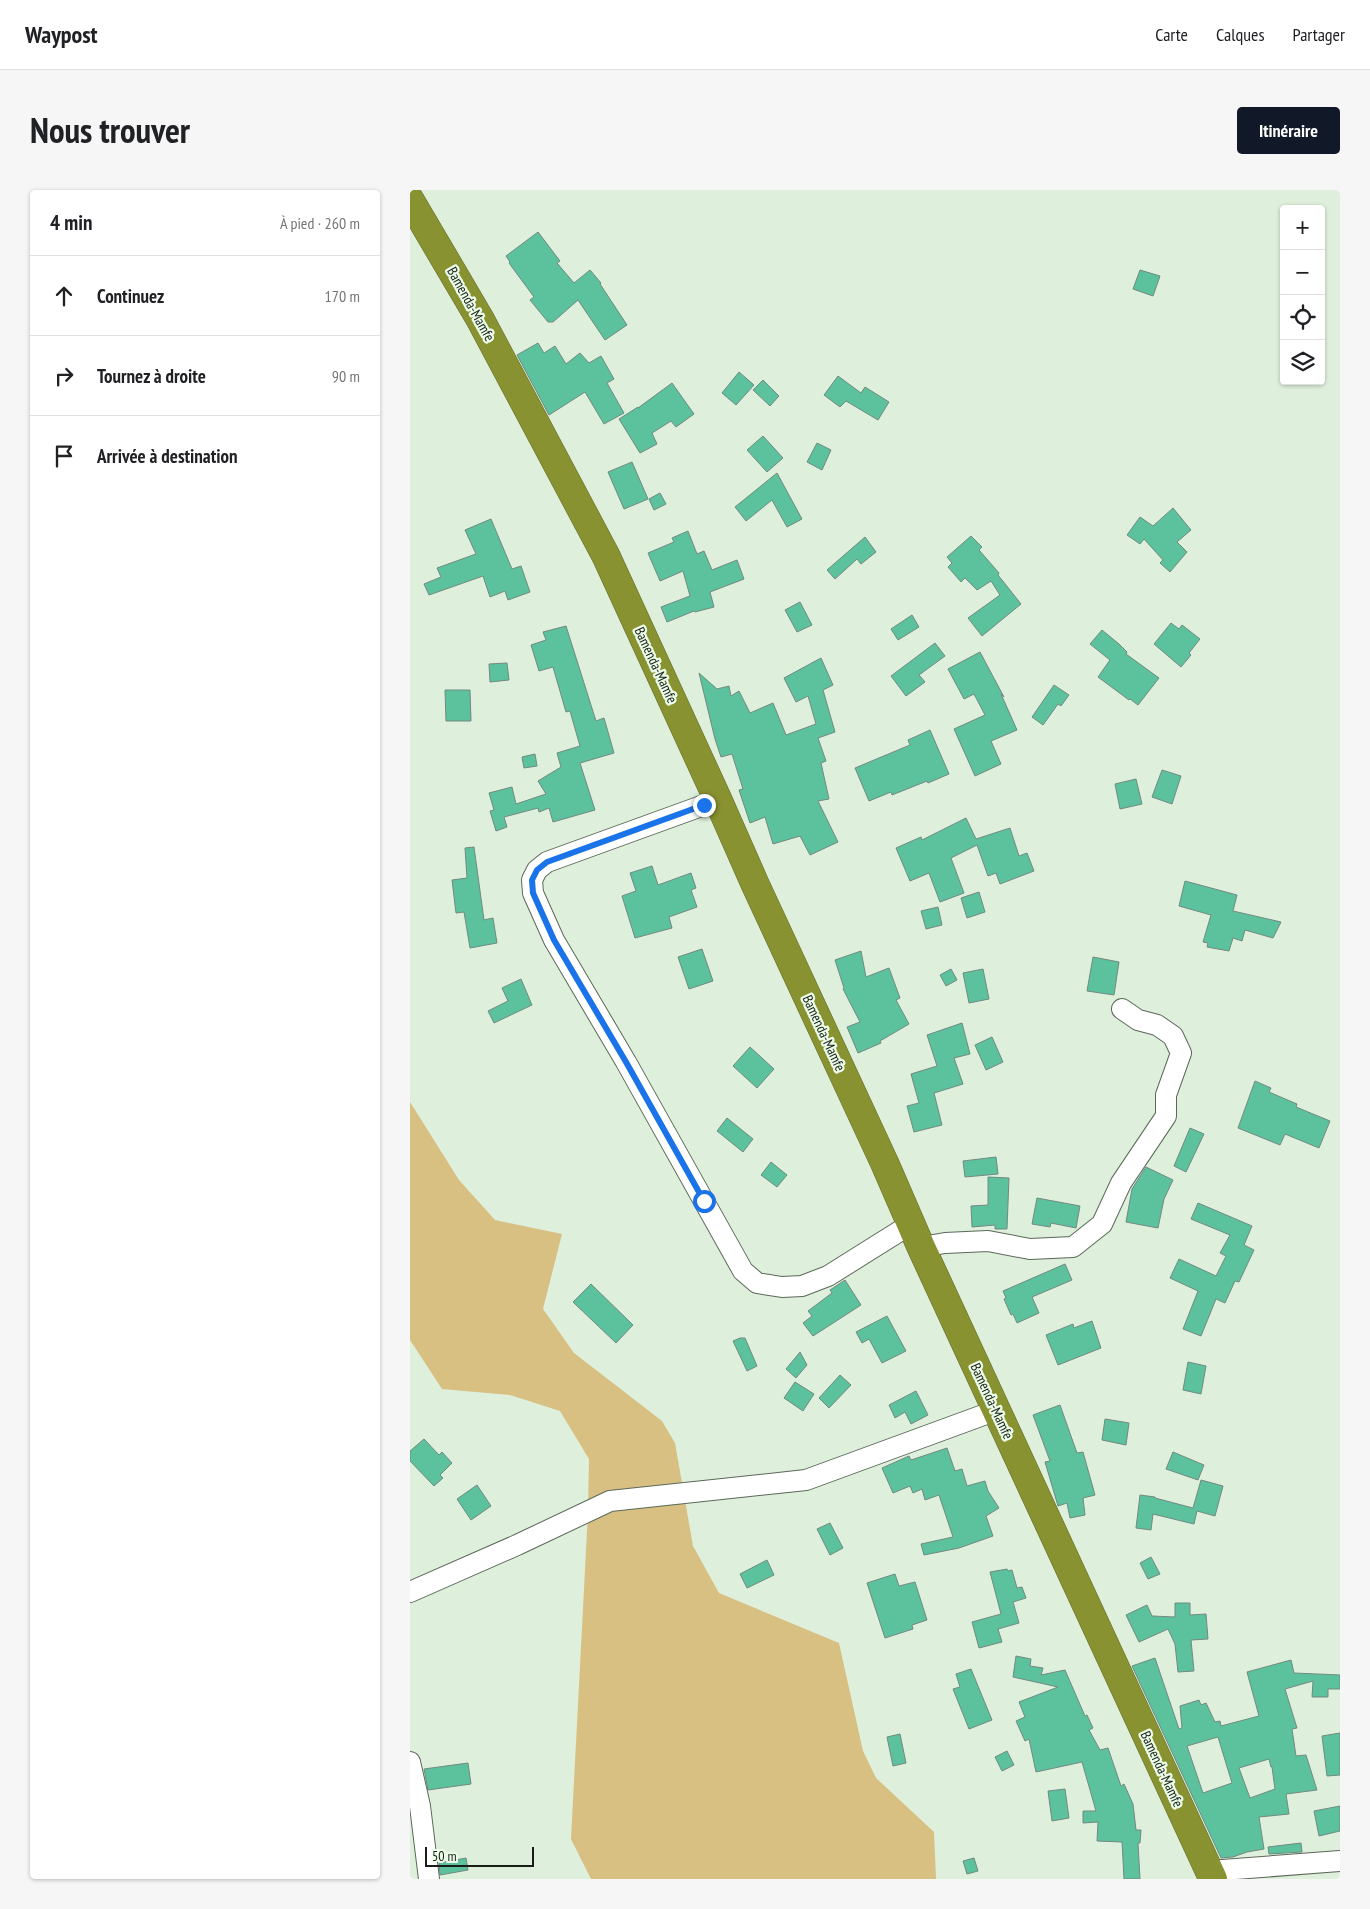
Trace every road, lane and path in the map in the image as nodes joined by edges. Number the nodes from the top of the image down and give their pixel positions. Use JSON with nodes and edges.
{"nodes":[{"id":1,"x":410,"y":200,"type":"edge"},
{"id":2,"x":718,"y":800,"type":"junction"},
{"id":3,"x":1122,"y":1010,"type":"dead end"},
{"id":4,"x":916,"y":1235,"type":"junction"},
{"id":5,"x":997,"y":1410,"type":"junction"},
{"id":6,"x":410,"y":1592,"type":"edge"},
{"id":7,"x":410,"y":1762,"type":"edge"},
{"id":8,"x":415,"y":1808,"type":"edge"},
{"id":9,"x":1340,"y":1861,"type":"edge"},
{"id":10,"x":1211,"y":1875,"type":"edge"},
{"id":11,"x":429,"y":1879,"type":"edge"}],
"edges":[{"from":1,"to":2,"type":"highway","name":"Bamenda-Mamfe"},
{"from":2,"to":4,"type":"highway","name":"Bamenda-Mamfe"},
{"from":2,"to":4,"type":"street"},
{"from":3,"to":4,"type":"street"},
{"from":4,"to":5,"type":"highway","name":"Bamenda-Mamfe"},
{"from":5,"to":6,"type":"street"},
{"from":5,"to":10,"type":"highway","name":"Bamenda-Mamfe"},
{"from":7,"to":8,"type":"street"},
{"from":8,"to":11,"type":"street"},
{"from":9,"to":10,"type":"street"}]}
